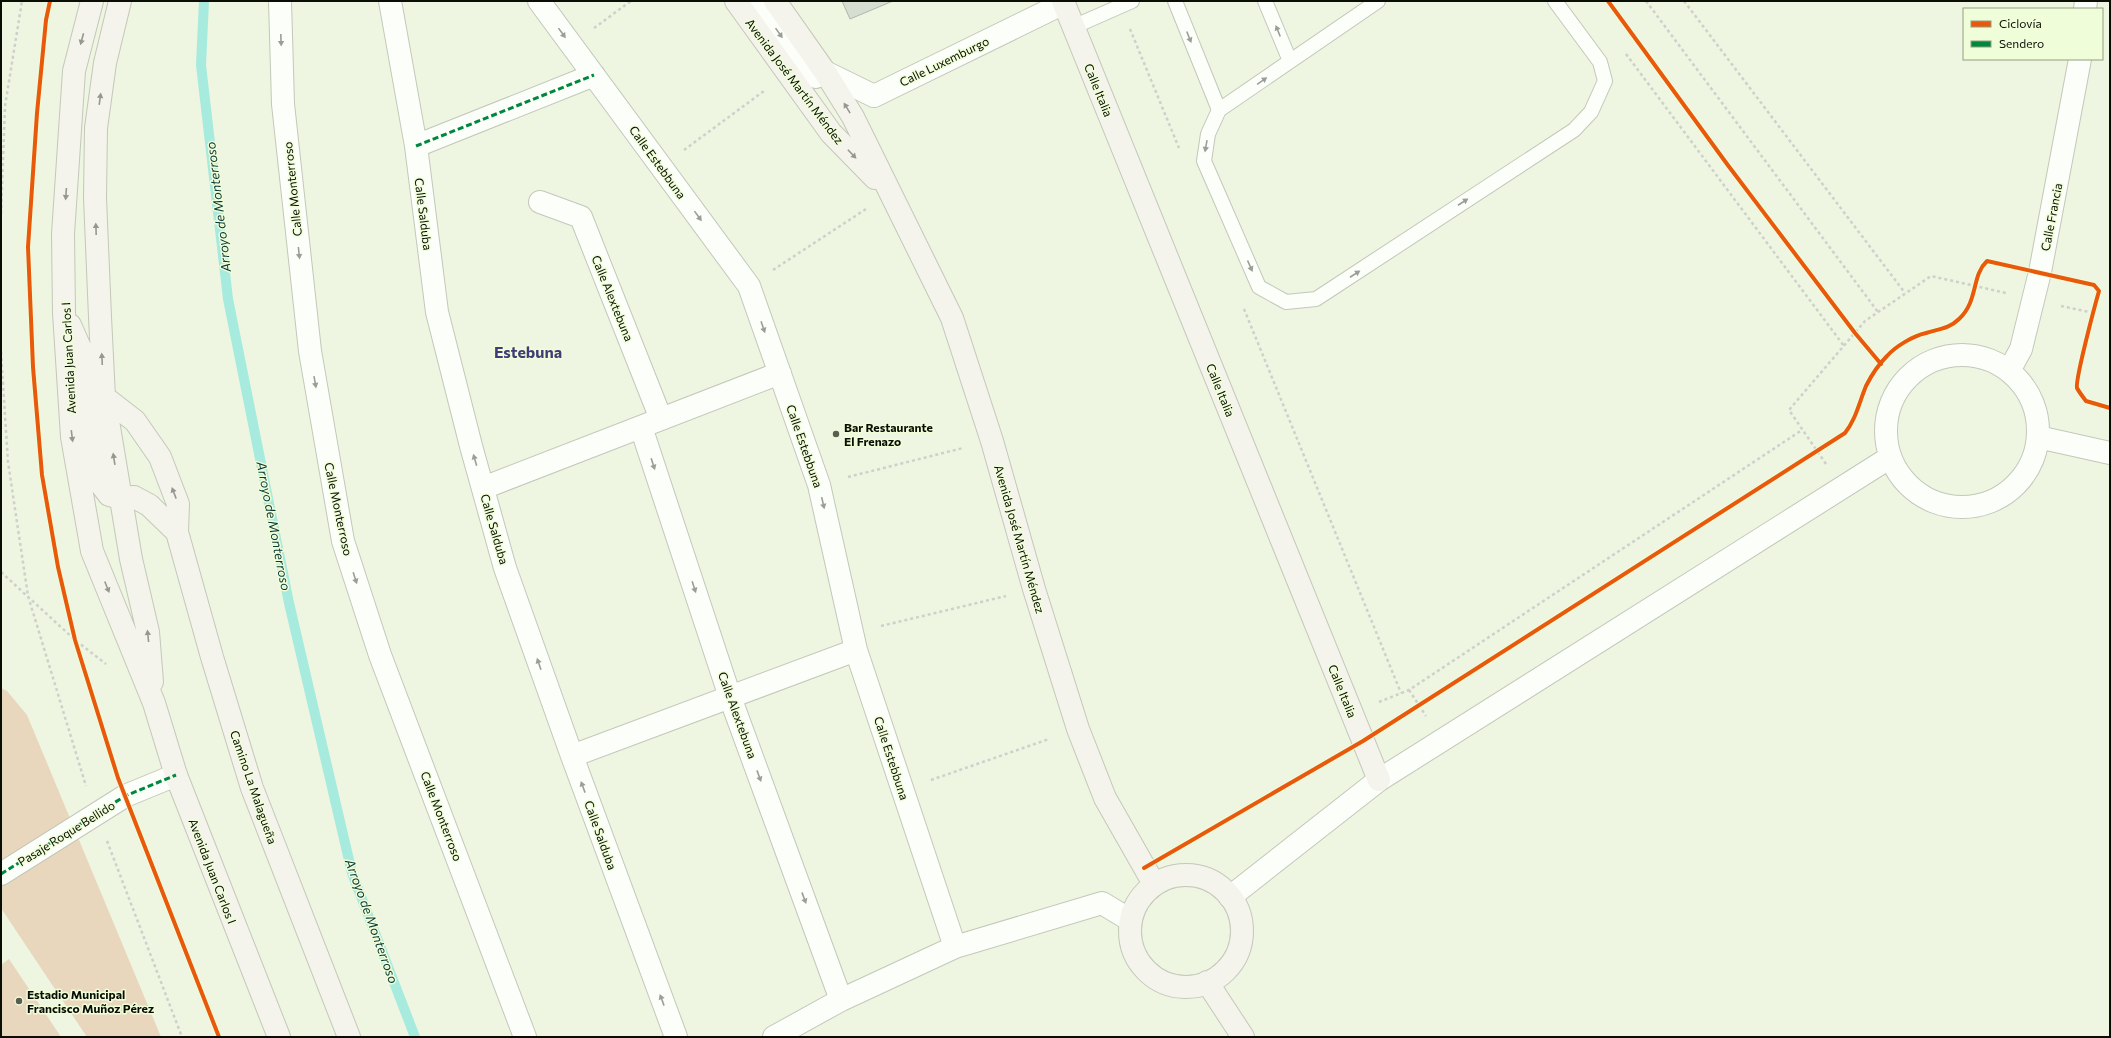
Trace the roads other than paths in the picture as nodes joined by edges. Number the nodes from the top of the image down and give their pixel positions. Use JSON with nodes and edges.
{"nodes":[{"id":1,"x":92,"y":1,"type":"edge"},
{"id":2,"x":120,"y":1,"type":"edge"},
{"id":3,"x":280,"y":1,"type":"edge"},
{"id":4,"x":390,"y":1,"type":"edge"},
{"id":5,"x":540,"y":1,"type":"edge"},
{"id":6,"x":736,"y":1,"type":"edge"},
{"id":7,"x":756,"y":1,"type":"edge"},
{"id":8,"x":775,"y":1,"type":"edge"},
{"id":9,"x":1175,"y":1,"type":"edge"},
{"id":10,"x":1265,"y":1,"type":"edge"},
{"id":11,"x":1378,"y":1,"type":"edge"},
{"id":12,"x":1555,"y":1,"type":"edge"},
{"id":13,"x":1063,"y":2,"type":"edge"},
{"id":14,"x":1126,"y":3,"type":"edge"},
{"id":15,"x":1359,"y":7,"type":"edge"},
{"id":16,"x":1073,"y":27,"type":"junction"},
{"id":17,"x":2080,"y":60,"type":"edge"},
{"id":18,"x":1290,"y":61,"type":"junction"},
{"id":19,"x":825,"y":72,"type":"junction"},
{"id":20,"x":594,"y":75,"type":"junction"},
{"id":21,"x":1220,"y":110,"type":"junction"},
{"id":22,"x":416,"y":146,"type":"junction"},
{"id":23,"x":890,"y":193,"type":"junction"},
{"id":24,"x":540,"y":202,"type":"dead end"},
{"id":25,"x":64,"y":313,"type":"junction"},
{"id":26,"x":2009,"y":371,"type":"junction"},
{"id":27,"x":780,"y":373,"type":"junction"},
{"id":28,"x":104,"y":398,"type":"junction"},
{"id":29,"x":661,"y":419,"type":"junction"},
{"id":30,"x":641,"y":427,"type":"junction"},
{"id":31,"x":2038,"y":437,"type":"junction"},
{"id":32,"x":2110,"y":453,"type":"edge"},
{"id":33,"x":1889,"y":458,"type":"junction"},
{"id":34,"x":483,"y":488,"type":"junction"},
{"id":35,"x":120,"y":498,"type":"junction"},
{"id":36,"x":178,"y":532,"type":"junction"},
{"id":37,"x":855,"y":641,"type":"junction"},
{"id":38,"x":730,"y":696,"type":"junction"},
{"id":39,"x":154,"y":703,"type":"junction"},
{"id":40,"x":572,"y":756,"type":"junction"},
{"id":41,"x":176,"y":775,"type":"junction"},
{"id":42,"x":1379,"y":780,"type":"junction"},
{"id":43,"x":1,"y":874,"type":"edge"},
{"id":44,"x":1154,"y":884,"type":"junction"},
{"id":45,"x":1230,"y":897,"type":"junction"},
{"id":46,"x":1130,"y":920,"type":"junction"},
{"id":47,"x":955,"y":947,"type":"junction"},
{"id":48,"x":1207,"y":982,"type":"junction"},
{"id":49,"x":841,"y":1000,"type":"junction"},
{"id":50,"x":279,"y":1037,"type":"edge"},
{"id":51,"x":349,"y":1037,"type":"edge"},
{"id":52,"x":525,"y":1037,"type":"edge"},
{"id":53,"x":676,"y":1037,"type":"edge"},
{"id":54,"x":774,"y":1037,"type":"edge"},
{"id":55,"x":1243,"y":1037,"type":"edge"}],
"edges":[{"from":1,"to":25,"type":"street","name":"Avenida Juan Carlos I","one_way":true},
{"from":28,"to":2,"type":"street","name":"Avenida Juan Carlos I","one_way":true},
{"from":3,"to":52,"type":"street","name":"Calle Monterroso","one_way":true},
{"from":4,"to":22,"type":"street","name":"Calle Salduba"},
{"from":5,"to":20,"type":"street","name":"Calle Estebbuna","one_way":true},
{"from":6,"to":23,"type":"street","name":"Avenida José Martín Méndez","one_way":true},
{"from":7,"to":19,"type":"street","name":"Avenida José Martín Méndez","one_way":true},
{"from":8,"to":19,"type":"street","name":"Avenida José Martín Méndez"},
{"from":9,"to":21,"type":"lane","one_way":true},
{"from":18,"to":10,"type":"lane","one_way":true},
{"from":11,"to":15,"type":"lane"},
{"from":21,"to":12,"type":"lane","one_way":true},
{"from":13,"to":16,"type":"street","name":"Calle Italia"},
{"from":13,"to":19,"type":"street","name":"Calle Luxemburgo"},
{"from":14,"to":16,"type":"lane"},
{"from":15,"to":18,"type":"lane"},
{"from":16,"to":42,"type":"street","name":"Calle Italia"},
{"from":17,"to":26,"type":"street","name":"Calle Francia"},
{"from":21,"to":18,"type":"lane","one_way":true},
{"from":23,"to":19,"type":"street","name":"Avenida José Martín Méndez","one_way":true},
{"from":20,"to":22,"type":"street"},
{"from":20,"to":27,"type":"street","name":"Calle Estebbuna","one_way":true},
{"from":34,"to":22,"type":"street","name":"Calle Salduba","one_way":true},
{"from":23,"to":44,"type":"street","name":"Avenida José Martín Méndez"},
{"from":24,"to":29,"type":"street","name":"Calle Alextebuna"},
{"from":25,"to":35,"type":"street"},
{"from":25,"to":39,"type":"street","name":"Avenida Juan Carlos I","one_way":true},
{"from":26,"to":31,"type":"street"},
{"from":26,"to":33,"type":"street"},
{"from":27,"to":29,"type":"street"},
{"from":27,"to":37,"type":"street","name":"Calle Estebbuna","one_way":true},
{"from":35,"to":28,"type":"street","name":"Avenida Juan Carlos I","one_way":true},
{"from":36,"to":28,"type":"street","one_way":true},
{"from":29,"to":30,"type":"street"},
{"from":30,"to":34,"type":"street"},
{"from":30,"to":38,"type":"street","name":"Calle Alextebuna","one_way":true},
{"from":31,"to":32,"type":"street"},
{"from":31,"to":33,"type":"street"},
{"from":33,"to":42,"type":"street"},
{"from":40,"to":34,"type":"street","name":"Calle Salduba","one_way":true},
{"from":35,"to":36,"type":"street"},
{"from":39,"to":35,"type":"street","name":"Avenida Juan Carlos I","one_way":true},
{"from":36,"to":51,"type":"street","name":"Camino La Malagueña"},
{"from":37,"to":38,"type":"street"},
{"from":37,"to":47,"type":"street","name":"Calle Estebbuna"},
{"from":38,"to":40,"type":"street"},
{"from":38,"to":49,"type":"street","name":"Calle Alextebuna","one_way":true},
{"from":39,"to":41,"type":"street","name":"Avenida Juan Carlos I"},
{"from":53,"to":40,"type":"street","name":"Calle Salduba","one_way":true},
{"from":41,"to":43,"type":"street","name":"Pasaje Roque Bellido"},
{"from":41,"to":50,"type":"street","name":"Avenida Juan Carlos I"},
{"from":42,"to":45,"type":"street"},
{"from":44,"to":45,"type":"street"},
{"from":44,"to":46,"type":"street"},
{"from":45,"to":48,"type":"street"},
{"from":46,"to":47,"type":"street"},
{"from":46,"to":48,"type":"street"},
{"from":47,"to":49,"type":"street"},
{"from":48,"to":55,"type":"street"},
{"from":49,"to":54,"type":"street"}]}
